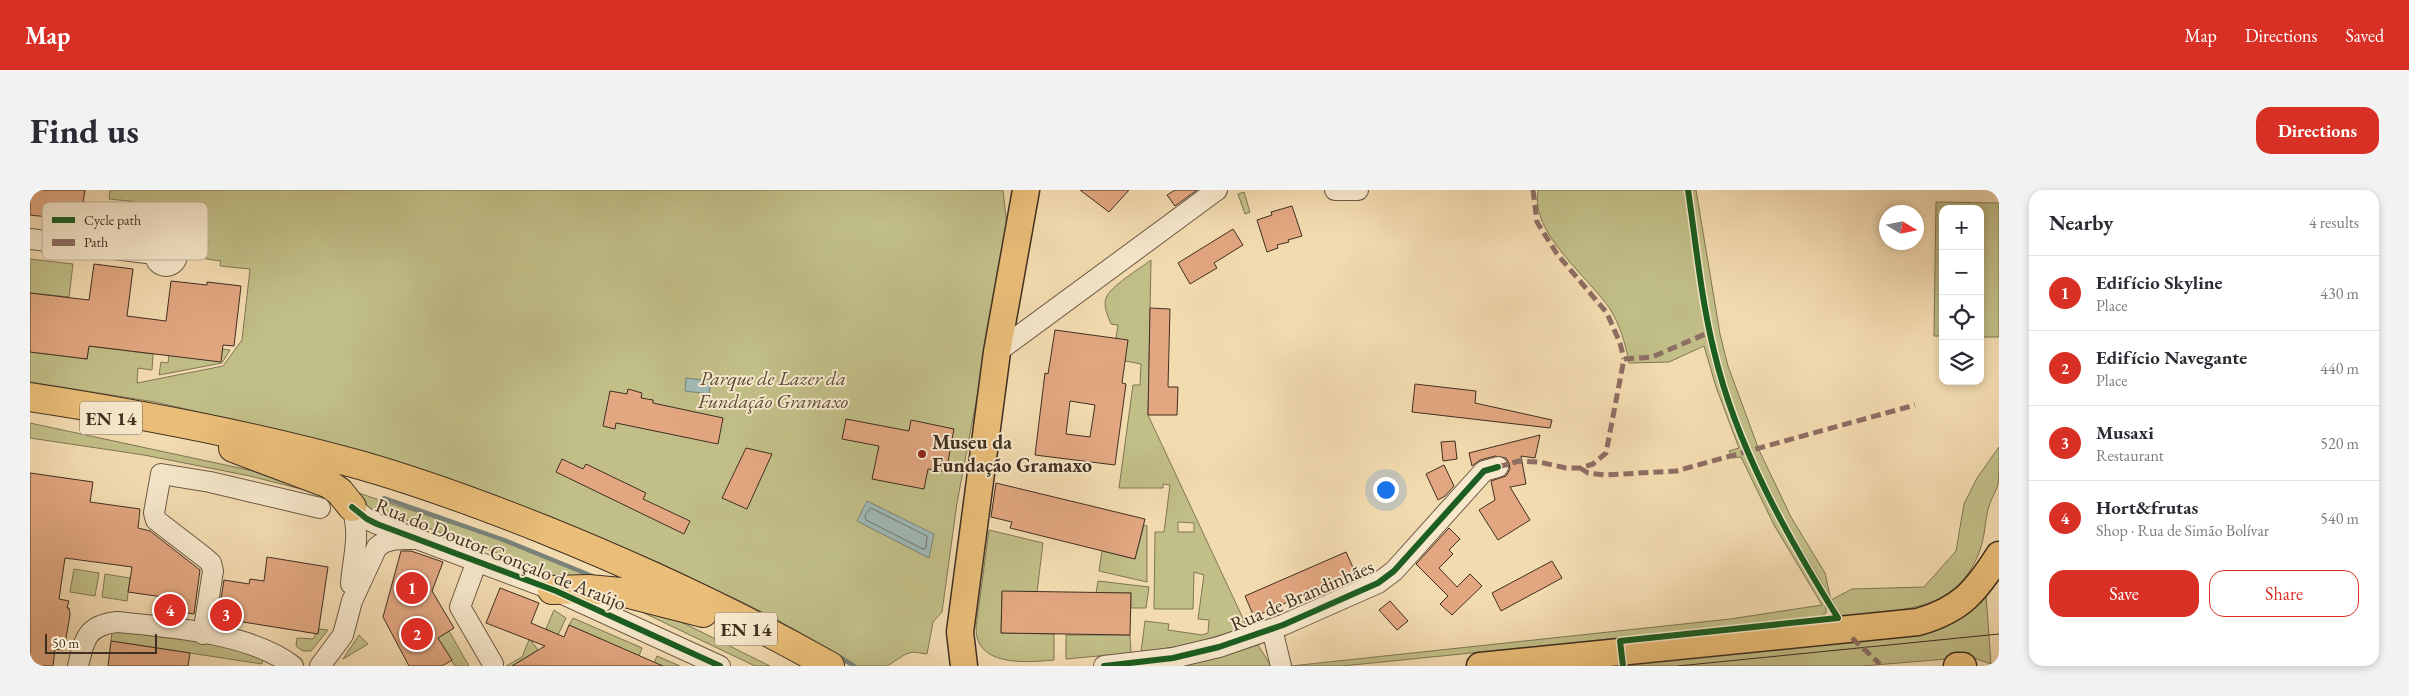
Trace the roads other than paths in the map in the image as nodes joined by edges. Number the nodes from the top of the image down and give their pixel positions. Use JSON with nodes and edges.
{"nodes":[{"id":1,"x":1026,"y":190,"type":"edge"},
{"id":2,"x":1217,"y":190,"type":"edge"},
{"id":3,"x":1335,"y":190,"type":"edge"},
{"id":4,"x":1358,"y":190,"type":"edge"},
{"id":5,"x":997,"y":352,"type":"junction"},
{"id":6,"x":30,"y":397,"type":"edge"},
{"id":7,"x":30,"y":406,"type":"edge"},
{"id":8,"x":192,"y":433,"type":"junction"},
{"id":9,"x":1498,"y":467,"type":"dead end"},
{"id":10,"x":352,"y":507,"type":"junction"},
{"id":11,"x":320,"y":508,"type":"dead end"},
{"id":12,"x":414,"y":539,"type":"junction"},
{"id":13,"x":1999,"y":555,"type":"edge"},
{"id":14,"x":477,"y":561,"type":"junction"},
{"id":15,"x":552,"y":590,"type":"junction"},
{"id":16,"x":352,"y":601,"type":"junction"},
{"id":17,"x":724,"y":619,"type":"junction"},
{"id":18,"x":1272,"y":629,"type":"junction"},
{"id":19,"x":960,"y":632,"type":"junction"},
{"id":20,"x":203,"y":634,"type":"junction"},
{"id":21,"x":493,"y":664,"type":"dead end"},
{"id":22,"x":78,"y":666,"type":"edge"},
{"id":23,"x":293,"y":666,"type":"edge"},
{"id":24,"x":320,"y":666,"type":"edge"},
{"id":25,"x":720,"y":666,"type":"edge"},
{"id":26,"x":814,"y":666,"type":"edge"},
{"id":27,"x":830,"y":666,"type":"edge"},
{"id":28,"x":946,"y":666,"type":"edge"},
{"id":29,"x":964,"y":666,"type":"edge"},
{"id":30,"x":1104,"y":666,"type":"edge"},
{"id":31,"x":1281,"y":666,"type":"edge"},
{"id":32,"x":1480,"y":666,"type":"edge"},
{"id":33,"x":1957,"y":666,"type":"edge"},
{"id":34,"x":1963,"y":666,"type":"edge"}],
"edges":[{"from":1,"to":5,"type":"main road"},
{"from":2,"to":5,"type":"street"},
{"from":3,"to":4,"type":"street"},
{"from":5,"to":19,"type":"main road"},
{"from":6,"to":27,"type":"highway","number":"EN 14"},
{"from":7,"to":8,"type":"highway","number":"EN 14"},
{"from":8,"to":10,"type":"highway"},
{"from":8,"to":17,"type":"highway","number":"EN 14"},
{"from":9,"to":18,"type":"street","name":"Rua de Brandinhães"},
{"from":10,"to":12,"type":"street","name":"Rua do Doutor Gonçalo de Araújo"},
{"from":10,"to":16,"type":"street"},
{"from":11,"to":20,"type":"street"},
{"from":12,"to":14,"type":"street","name":"Rua do Doutor Gonçalo de Araújo"},
{"from":12,"to":16,"type":"street"},
{"from":13,"to":32,"type":"main road"},
{"from":14,"to":15,"type":"street","name":"Rua do Doutor Gonçalo de Araújo"},
{"from":14,"to":21,"type":"street"},
{"from":15,"to":17,"type":"highway"},
{"from":15,"to":25,"type":"street","name":"Rua do Doutor Gonçalo de Araújo"},
{"from":16,"to":24,"type":"street"},
{"from":17,"to":26,"type":"highway","number":"EN 14"},
{"from":18,"to":30,"type":"street","name":"Rua de Brandinhães"},
{"from":18,"to":31,"type":"street"},
{"from":19,"to":28,"type":"main road"},
{"from":19,"to":29,"type":"main road"},
{"from":20,"to":22,"type":"street"},
{"from":20,"to":23,"type":"street"},
{"from":33,"to":34,"type":"main road"}]}
